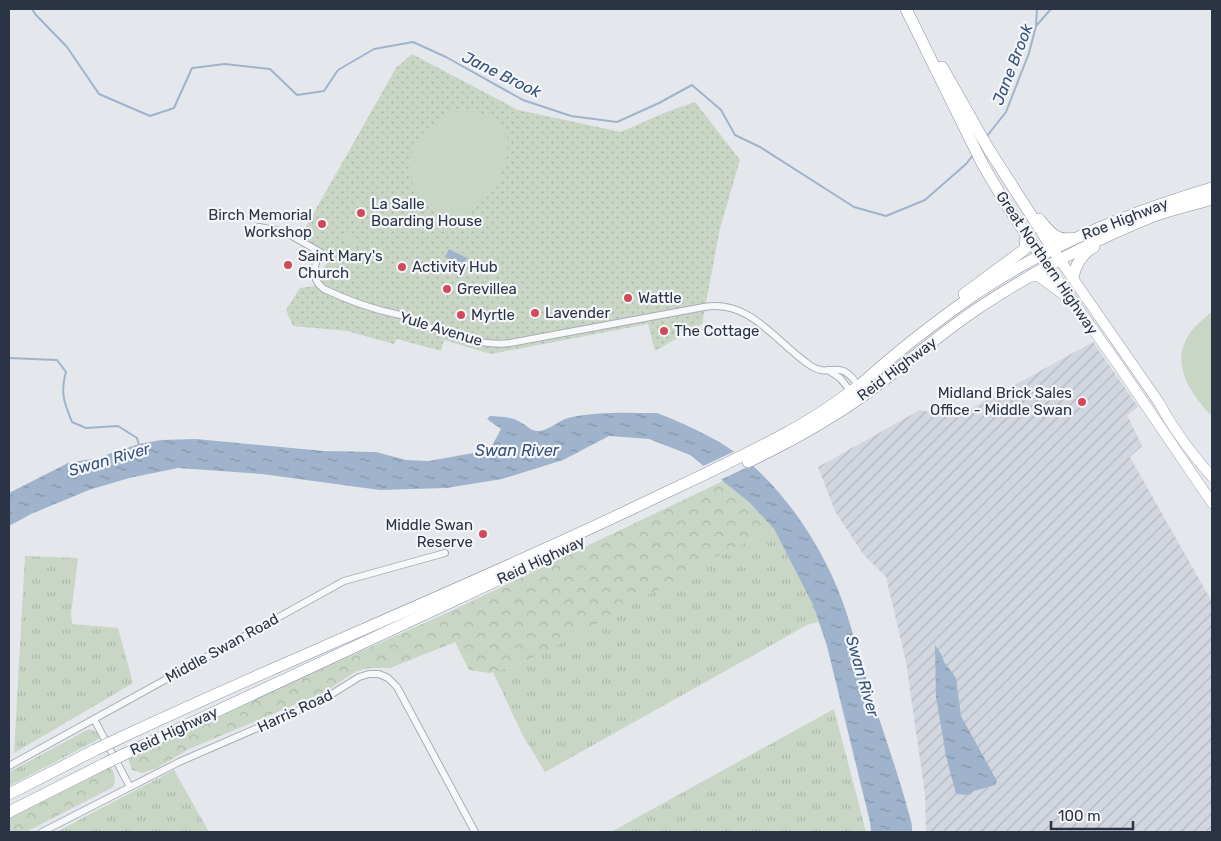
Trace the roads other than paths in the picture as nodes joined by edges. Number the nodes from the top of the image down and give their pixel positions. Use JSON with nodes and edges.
{"nodes":[{"id":1,"x":906,"y":9,"type":"edge"},
{"id":2,"x":913,"y":9,"type":"edge"},
{"id":3,"x":1010,"y":182,"type":"junction"},
{"id":4,"x":1212,"y":188,"type":"edge"},
{"id":5,"x":1212,"y":199,"type":"edge"},
{"id":6,"x":1156,"y":216,"type":"junction"},
{"id":7,"x":259,"y":227,"type":"dead end"},
{"id":8,"x":1026,"y":235,"type":"junction"},
{"id":9,"x":1076,"y":238,"type":"junction"},
{"id":10,"x":1052,"y":249,"type":"junction"},
{"id":11,"x":1040,"y":255,"type":"junction"},
{"id":12,"x":1060,"y":260,"type":"junction"},
{"id":13,"x":1048,"y":266,"type":"junction"},
{"id":14,"x":1030,"y":276,"type":"junction"},
{"id":15,"x":1073,"y":278,"type":"junction"},
{"id":16,"x":1073,"y":301,"type":"junction"},
{"id":17,"x":911,"y":341,"type":"junction"},
{"id":18,"x":1117,"y":342,"type":"junction"},
{"id":19,"x":1116,"y":361,"type":"junction"},
{"id":20,"x":828,"y":370,"type":"junction"},
{"id":21,"x":858,"y":393,"type":"junction"},
{"id":22,"x":1190,"y":452,"type":"junction"},
{"id":23,"x":1212,"y":466,"type":"edge"},
{"id":24,"x":1212,"y":477,"type":"edge"},
{"id":25,"x":1212,"y":503,"type":"edge"},
{"id":26,"x":583,"y":536,"type":"junction"},
{"id":27,"x":445,"y":553,"type":"dead end"},
{"id":28,"x":94,"y":719,"type":"junction"},
{"id":29,"x":9,"y":766,"type":"edge"},
{"id":30,"x":130,"y":787,"type":"junction"},
{"id":31,"x":9,"y":794,"type":"edge"},
{"id":32,"x":9,"y":812,"type":"edge"},
{"id":33,"x":42,"y":832,"type":"edge"},
{"id":34,"x":475,"y":832,"type":"edge"}],
"edges":[{"from":1,"to":8,"type":"highway","name":"Great Northern Highway"},
{"from":2,"to":3,"type":"highway","name":"Great Northern Highway"},
{"from":3,"to":9,"type":"highway"},
{"from":3,"to":10,"type":"highway","name":"Great Northern Highway"},
{"from":4,"to":9,"type":"highway","name":"Roe Highway"},
{"from":5,"to":6,"type":"highway","name":"Roe Highway"},
{"from":6,"to":12,"type":"highway","name":"Roe Highway"},
{"from":6,"to":15,"type":"highway"},
{"from":7,"to":20,"type":"street","name":"Yule Avenue"},
{"from":8,"to":11,"type":"highway","name":"Great Northern Highway"},
{"from":8,"to":17,"type":"highway"},
{"from":9,"to":10,"type":"highway","name":"Roe Highway"},
{"from":10,"to":11,"type":"highway","name":"Roe Highway"},
{"from":10,"to":12,"type":"highway","name":"Great Northern Highway"},
{"from":11,"to":13,"type":"highway","name":"Great Northern Highway"},
{"from":11,"to":17,"type":"highway","name":"Reid Highway"},
{"from":12,"to":13,"type":"highway","name":"Roe Highway"},
{"from":12,"to":15,"type":"main road","name":"Great Northern Highway"},
{"from":13,"to":14,"type":"highway","name":"Reid Highway"},
{"from":13,"to":16,"type":"main road","name":"Great Northern Highway"},
{"from":14,"to":16,"type":"highway"},
{"from":14,"to":21,"type":"highway","name":"Reid Highway"},
{"from":15,"to":18,"type":"main road","name":"Great Northern Highway"},
{"from":16,"to":19,"type":"main road","name":"Great Northern Highway"},
{"from":17,"to":21,"type":"highway","name":"Reid Highway"},
{"from":18,"to":19,"type":"main road"},
{"from":18,"to":22,"type":"main road","name":"Great Northern Highway"},
{"from":19,"to":25,"type":"main road","name":"Great Northern Highway"},
{"from":20,"to":21,"type":"street","name":"Yule Avenue"},
{"from":20,"to":21,"type":"street","name":"Yule Avenue"},
{"from":21,"to":26,"type":"highway","name":"Reid Highway"},
{"from":22,"to":23,"type":"main road"},
{"from":22,"to":24,"type":"main road","name":"Great Northern Highway"},
{"from":26,"to":31,"type":"highway","name":"Reid Highway","bridge":true},
{"from":26,"to":32,"type":"highway","name":"Reid Highway","bridge":true},
{"from":27,"to":28,"type":"street","name":"Middle Swan Road"},
{"from":28,"to":29,"type":"street","name":"Middle Swan Road"},
{"from":28,"to":30,"type":"street"},
{"from":30,"to":33,"type":"street","name":"Harris Road"},
{"from":30,"to":34,"type":"street","name":"Harris Road"}]}
